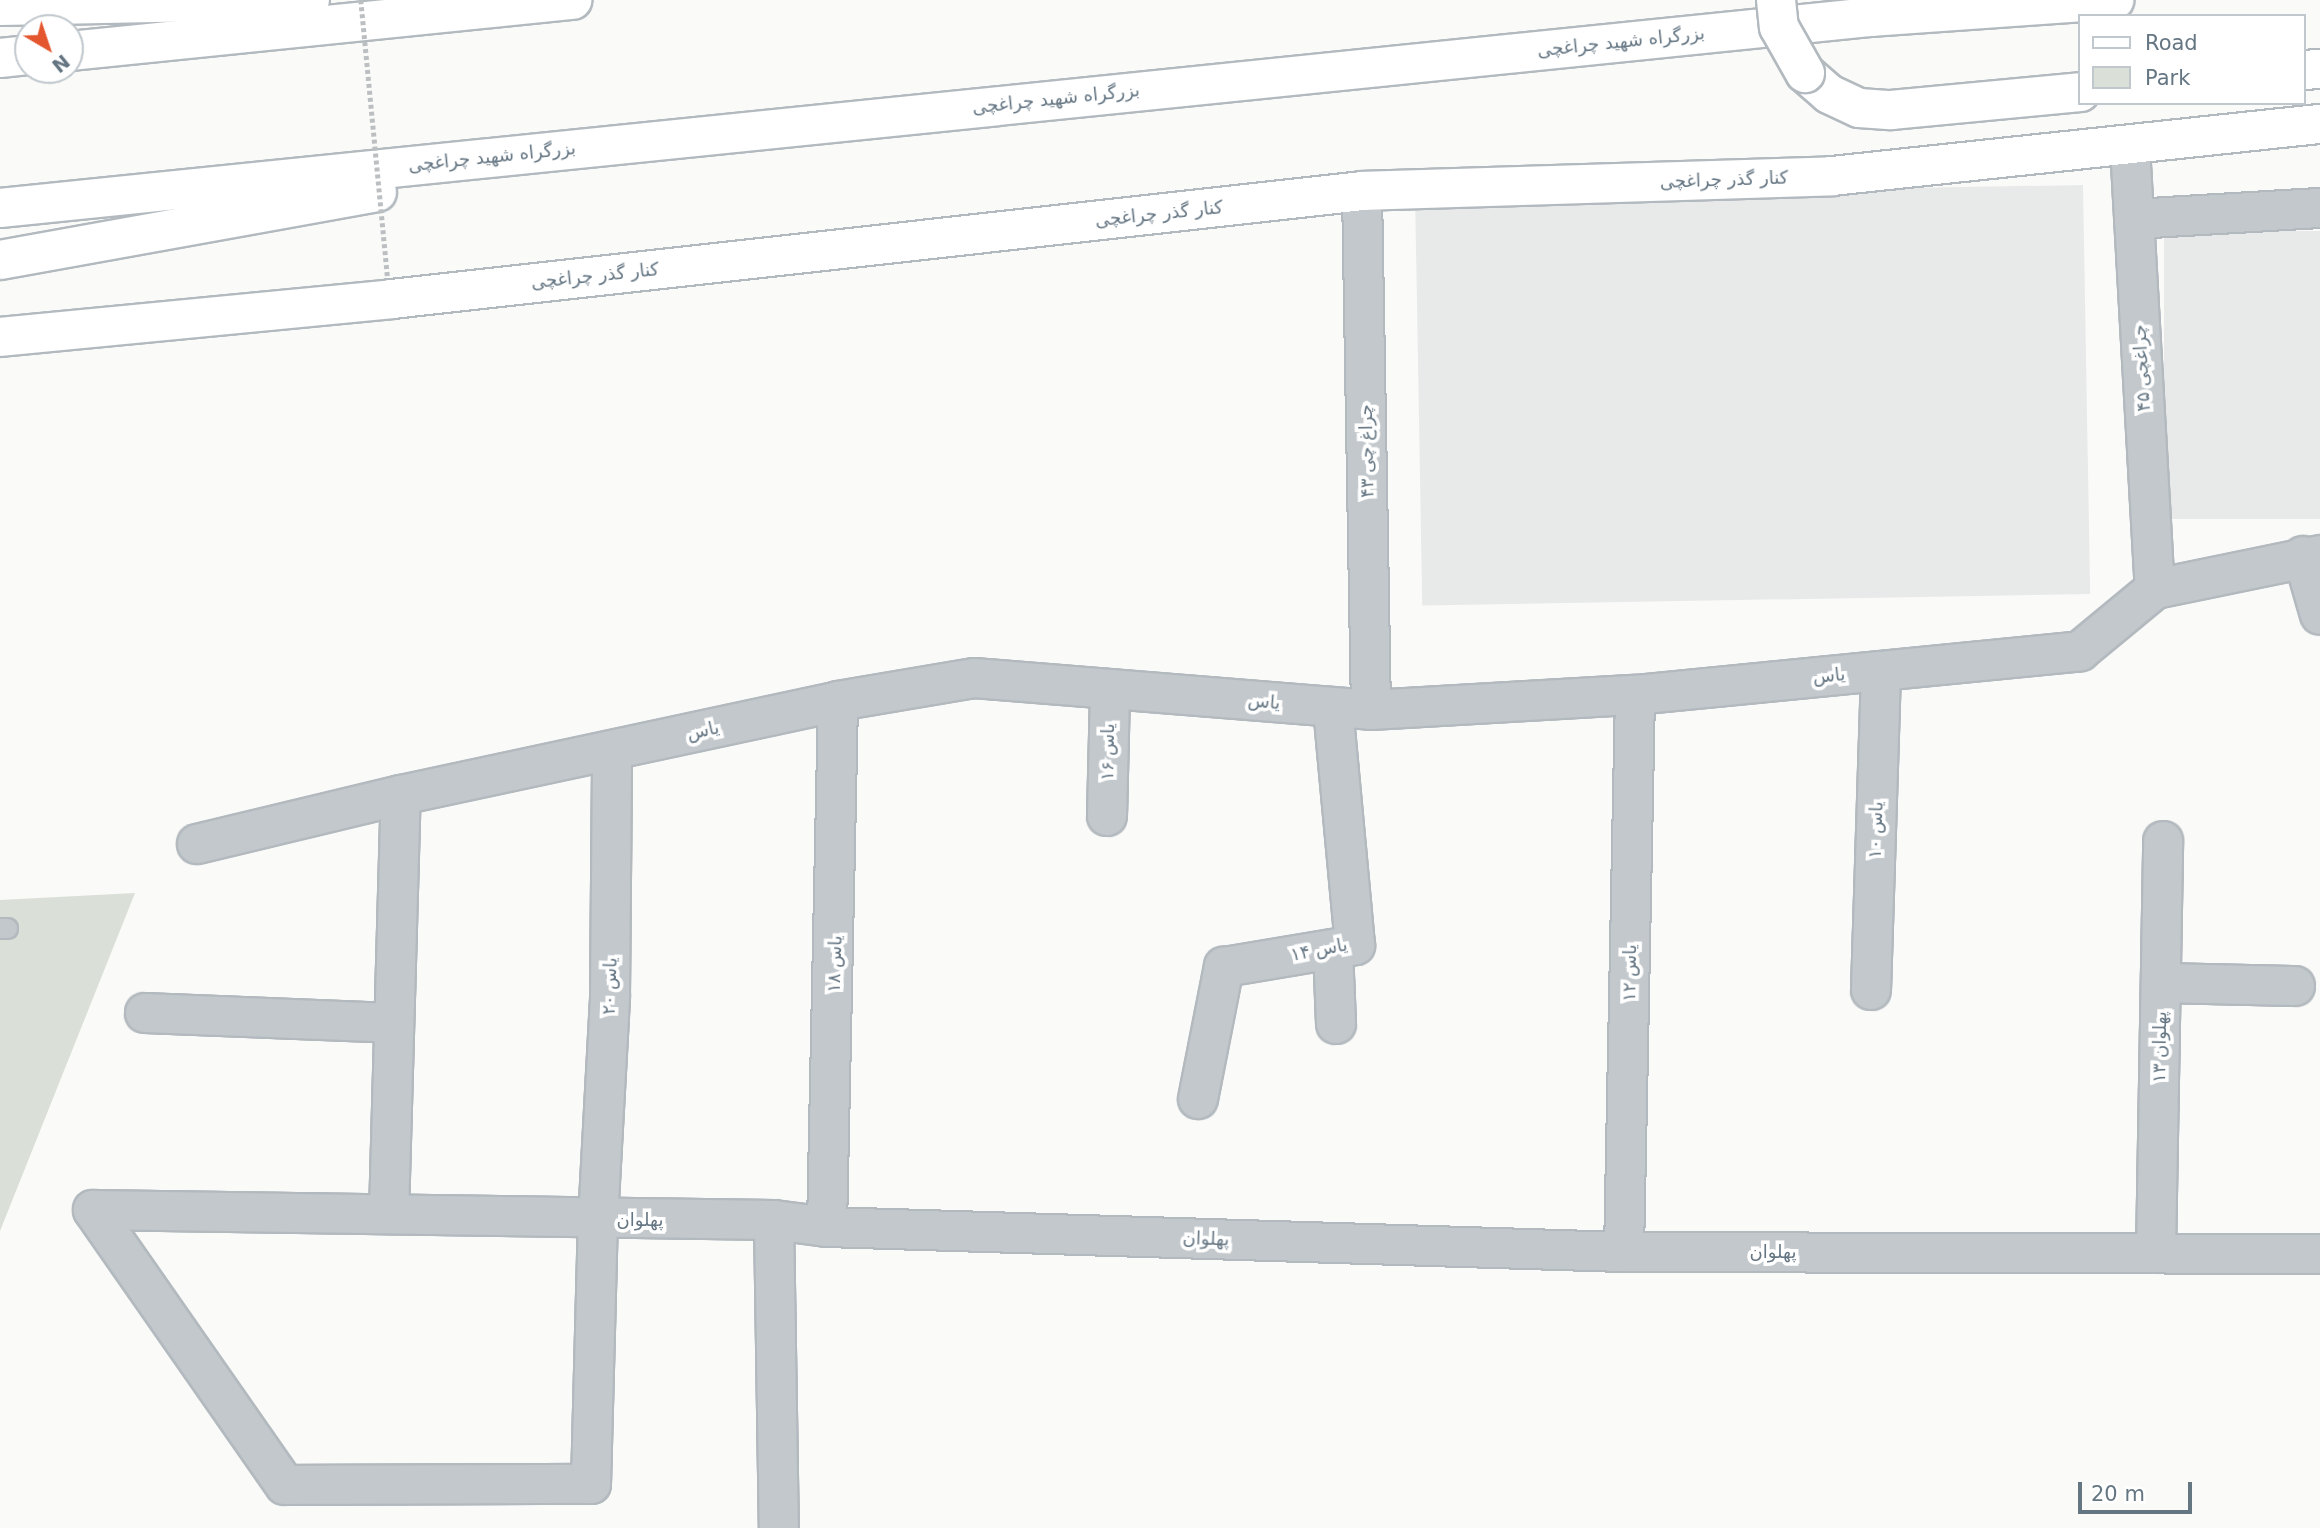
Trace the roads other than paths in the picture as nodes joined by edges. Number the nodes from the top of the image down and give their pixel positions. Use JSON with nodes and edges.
{"nodes":[{"id":1,"x":310,"y":0,"type":"edge"},
{"id":2,"x":572,"y":0,"type":"edge"},
{"id":3,"x":1776,"y":0,"type":"edge"},
{"id":4,"x":2114,"y":0,"type":"edge"},
{"id":5,"x":0,"y":6,"type":"edge"},
{"id":6,"x":84,"y":50,"type":"edge"},
{"id":7,"x":2078,"y":92,"type":"edge"},
{"id":8,"x":2320,"y":124,"type":"edge"},
{"id":9,"x":671,"y":138,"type":"junction"},
{"id":10,"x":2130,"y":146,"type":"junction"},
{"id":11,"x":1362,"y":191,"type":"junction"},
{"id":12,"x":0,"y":208,"type":"edge"},
{"id":13,"x":2320,"y":208,"type":"edge"},
{"id":14,"x":2134,"y":219,"type":"junction"},
{"id":15,"x":0,"y":260,"type":"edge"},
{"id":16,"x":0,"y":337,"type":"edge"},
{"id":17,"x":2311,"y":556,"type":"edge"},
{"id":18,"x":2155,"y":589,"type":"junction"},
{"id":19,"x":2320,"y":615,"type":"edge"},
{"id":20,"x":1881,"y":671,"type":"junction"},
{"id":21,"x":1110,"y":689,"type":"junction"},
{"id":22,"x":1635,"y":695,"type":"junction"},
{"id":23,"x":838,"y":701,"type":"junction"},
{"id":24,"x":1333,"y":708,"type":"junction"},
{"id":25,"x":1371,"y":710,"type":"junction"},
{"id":26,"x":612,"y":751,"type":"junction"},
{"id":27,"x":401,"y":795,"type":"junction"},
{"id":28,"x":1107,"y":816,"type":"dead end"},
{"id":29,"x":2163,"y":841,"type":"dead end"},
{"id":30,"x":197,"y":844,"type":"dead end"},
{"id":31,"x":1333,"y":949,"type":"junction"},
{"id":32,"x":2161,"y":984,"type":"junction"},
{"id":33,"x":2295,"y":986,"type":"dead end"},
{"id":34,"x":1871,"y":990,"type":"dead end"},
{"id":35,"x":145,"y":1013,"type":"dead end"},
{"id":36,"x":391,"y":1023,"type":"junction"},
{"id":37,"x":1336,"y":1024,"type":"dead end"},
{"id":38,"x":1198,"y":1100,"type":"dead end"},
{"id":39,"x":93,"y":1210,"type":"joint"},
{"id":40,"x":389,"y":1214,"type":"junction"},
{"id":41,"x":597,"y":1220,"type":"junction"},
{"id":42,"x":774,"y":1220,"type":"junction"},
{"id":43,"x":827,"y":1227,"type":"junction"},
{"id":44,"x":1624,"y":1252,"type":"junction"},
{"id":45,"x":2156,"y":1254,"type":"junction"},
{"id":46,"x":2320,"y":1254,"type":"edge"},
{"id":47,"x":779,"y":1528,"type":"edge"}],
"edges":[{"from":1,"to":5,"type":"main road"},
{"from":2,"to":6,"type":"main road"},
{"from":3,"to":7,"type":"main road","bridge":true},
{"from":4,"to":9,"type":"main road","name":"بزرگراه شهید چراغچی"},
{"from":8,"to":10,"type":"main road","name":"کنار گذر چراغچی"},
{"from":9,"to":12,"type":"main road","name":"بزرگراه شهید چراغچی"},
{"from":9,"to":15,"type":"main road"},
{"from":10,"to":11,"type":"main road","name":"کنار گذر چراغچی"},
{"from":10,"to":14,"type":"street","name":"چراغچی ۴۵"},
{"from":11,"to":16,"type":"main road","name":"کنار گذر چراغچی"},
{"from":11,"to":25,"type":"street","name":"چراغ چی ۴۳"},
{"from":13,"to":14,"type":"street"},
{"from":14,"to":18,"type":"street","name":"چراغچی ۴۵"},
{"from":17,"to":18,"type":"street","name":"یاس"},
{"from":17,"to":19,"type":"street"},
{"from":18,"to":20,"type":"street","name":"یاس"},
{"from":20,"to":22,"type":"street","name":"یاس"},
{"from":20,"to":34,"type":"street","name":"یاس ۱۰"},
{"from":21,"to":23,"type":"street","name":"یاس"},
{"from":21,"to":24,"type":"street","name":"یاس"},
{"from":21,"to":28,"type":"street","name":"یاس ۱۶"},
{"from":22,"to":25,"type":"street","name":"یاس"},
{"from":22,"to":44,"type":"street","name":"یاس ۱۲"},
{"from":23,"to":26,"type":"street","name":"یاس"},
{"from":23,"to":43,"type":"street","name":"یاس ۱۸"},
{"from":24,"to":25,"type":"street","name":"یاس"},
{"from":24,"to":31,"type":"street","name":"یاس ۱۴"},
{"from":26,"to":27,"type":"street","name":"یاس"},
{"from":26,"to":41,"type":"street","name":"یاس ۲۰"},
{"from":27,"to":30,"type":"street","name":"یاس"},
{"from":27,"to":36,"type":"street"},
{"from":29,"to":32,"type":"street","name":"پهلوان ۱۳"},
{"from":31,"to":37,"type":"street"},
{"from":31,"to":38,"type":"street","name":"یاس ۱۴"},
{"from":32,"to":33,"type":"street"},
{"from":32,"to":45,"type":"street","name":"پهلوان ۱۳"},
{"from":35,"to":36,"type":"street"},
{"from":36,"to":40,"type":"street"},
{"from":39,"to":40,"type":"street","name":"پهلوان"},
{"from":39,"to":41,"type":"street","name":"یاس ۲۰"},
{"from":40,"to":41,"type":"street","name":"پهلوان"},
{"from":41,"to":42,"type":"street","name":"پهلوان"},
{"from":42,"to":43,"type":"street","name":"پهلوان"},
{"from":42,"to":47,"type":"street"},
{"from":43,"to":44,"type":"street","name":"پهلوان"},
{"from":44,"to":45,"type":"street","name":"پهلوان"},
{"from":45,"to":46,"type":"street","name":"پهلوان"}]}
